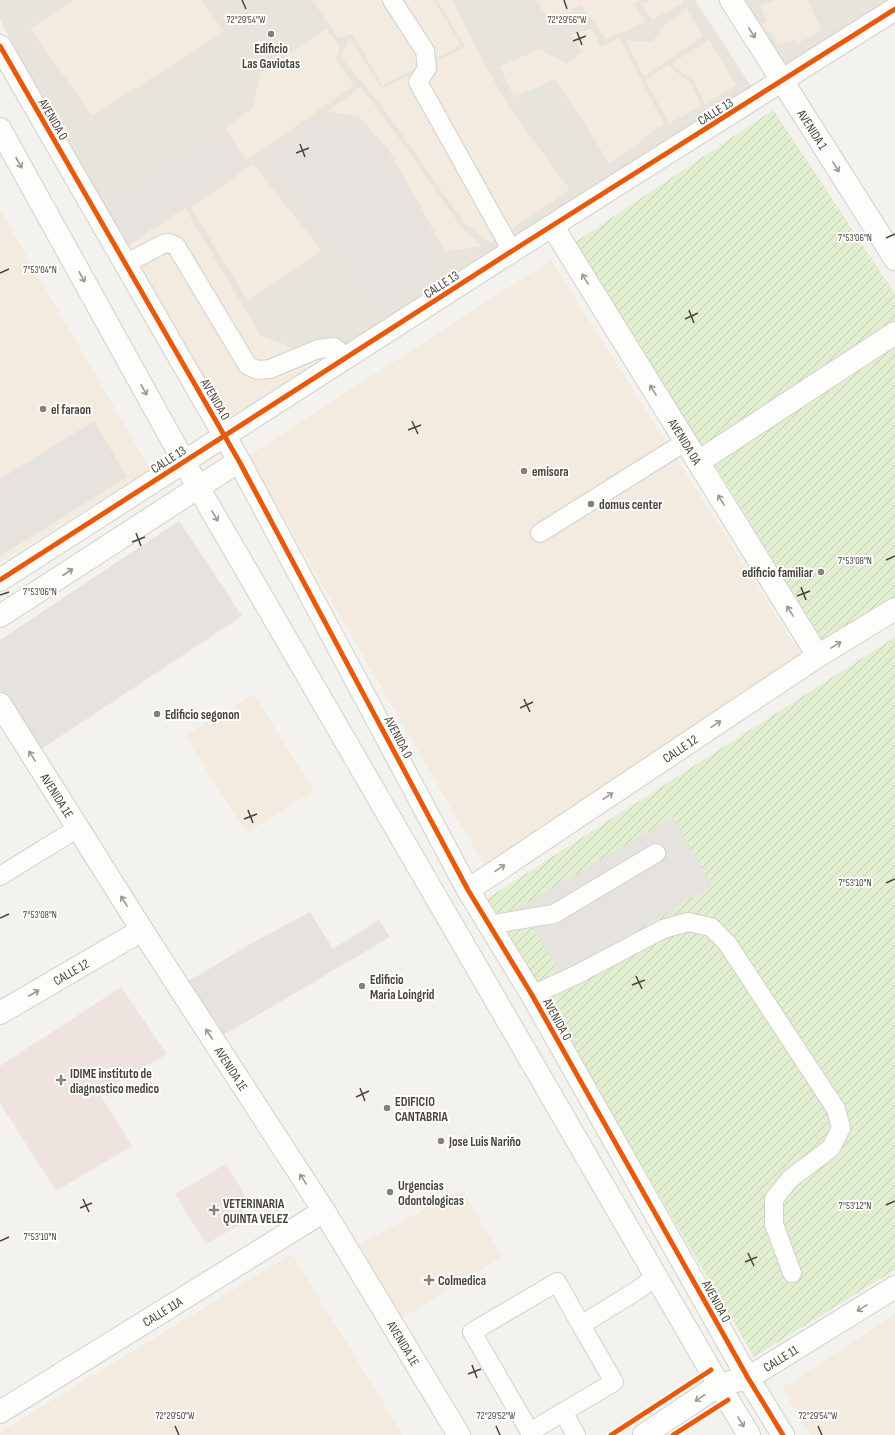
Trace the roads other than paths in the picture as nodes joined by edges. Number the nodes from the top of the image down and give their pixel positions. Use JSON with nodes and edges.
{"nodes":[{"id":1,"x":392,"y":0,"type":"edge"},
{"id":2,"x":731,"y":0,"type":"edge"},
{"id":3,"x":895,"y":9,"type":"edge"},
{"id":4,"x":0,"y":46,"type":"edge"},
{"id":5,"x":782,"y":81,"type":"junction"},
{"id":6,"x":0,"y":129,"type":"edge"},
{"id":7,"x":553,"y":227,"type":"junction"},
{"id":8,"x":512,"y":251,"type":"junction"},
{"id":9,"x":895,"y":259,"type":"edge"},
{"id":10,"x":124,"y":264,"type":"junction"},
{"id":11,"x":895,"y":333,"type":"edge"},
{"id":12,"x":347,"y":358,"type":"junction"},
{"id":13,"x":224,"y":436,"type":"junction"},
{"id":14,"x":685,"y":442,"type":"junction"},
{"id":15,"x":239,"y":461,"type":"junction"},
{"id":16,"x":184,"y":462,"type":"junction"},
{"id":17,"x":698,"y":462,"type":"junction"},
{"id":18,"x":198,"y":487,"type":"junction"},
{"id":19,"x":540,"y":533,"type":"dead end"},
{"id":20,"x":0,"y":580,"type":"edge"},
{"id":21,"x":895,"y":609,"type":"edge"},
{"id":22,"x":0,"y":616,"type":"edge"},
{"id":23,"x":818,"y":656,"type":"junction"},
{"id":24,"x":0,"y":704,"type":"edge"},
{"id":25,"x":78,"y":828,"type":"junction"},
{"id":26,"x":656,"y":853,"type":"dead end"},
{"id":27,"x":0,"y":876,"type":"edge"},
{"id":28,"x":468,"y":890,"type":"junction"},
{"id":29,"x":488,"y":925,"type":"junction"},
{"id":30,"x":142,"y":930,"type":"junction"},
{"id":31,"x":532,"y":995,"type":"junction"},
{"id":32,"x":0,"y":1013,"type":"edge"},
{"id":33,"x":324,"y":1211,"type":"junction"},
{"id":34,"x":792,"y":1273,"type":"dead end"},
{"id":35,"x":656,"y":1277,"type":"junction"},
{"id":36,"x":895,"y":1287,"type":"edge"},
{"id":37,"x":582,"y":1325,"type":"junction"},
{"id":38,"x":748,"y":1378,"type":"junction"},
{"id":39,"x":719,"y":1385,"type":"junction"},
{"id":40,"x":0,"y":1412,"type":"edge"},
{"id":41,"x":563,"y":1412,"type":"junction"},
{"id":42,"x":459,"y":1435,"type":"edge"},
{"id":43,"x":576,"y":1435,"type":"edge"},
{"id":44,"x":644,"y":1435,"type":"edge"},
{"id":45,"x":749,"y":1435,"type":"edge"},
{"id":46,"x":783,"y":1435,"type":"edge"}],
"edges":[{"from":1,"to":8,"type":"lane"},
{"from":2,"to":5,"type":"street","name":"AVENIDA 1","one_way":true},
{"from":3,"to":5,"type":"street","name":"CALLE 13"},
{"from":4,"to":10,"type":"street","name":"AVENIDA 0"},
{"from":5,"to":7,"type":"street","name":"CALLE 13"},
{"from":5,"to":9,"type":"street","name":"AVENIDA 1","one_way":true},
{"from":6,"to":16,"type":"street","one_way":true},
{"from":7,"to":8,"type":"street","name":"CALLE 13"},
{"from":14,"to":7,"type":"street","name":"AVENIDA 0A","one_way":true},
{"from":8,"to":12,"type":"street","name":"CALLE 13"},
{"from":10,"to":12,"type":"lane"},
{"from":10,"to":13,"type":"street","name":"AVENIDA 0"},
{"from":11,"to":17,"type":"street"},
{"from":12,"to":13,"type":"street","name":"CALLE 13"},
{"from":13,"to":15,"type":"street","name":"AVENIDA 0"},
{"from":13,"to":16,"type":"street","name":"CALLE 13"},
{"from":14,"to":17,"type":"street","name":"AVENIDA 0A"},
{"from":14,"to":19,"type":"lane"},
{"from":15,"to":18,"type":"street"},
{"from":15,"to":28,"type":"street","name":"AVENIDA 0"},
{"from":16,"to":18,"type":"street"},
{"from":16,"to":20,"type":"street","name":"CALLE 13"},
{"from":23,"to":17,"type":"street","name":"AVENIDA 0A","one_way":true},
{"from":22,"to":18,"type":"street","one_way":true},
{"from":18,"to":35,"type":"street","one_way":true},
{"from":23,"to":21,"type":"street","name":"CALLE 12","one_way":true},
{"from":28,"to":23,"type":"street","name":"CALLE 12","one_way":true},
{"from":25,"to":24,"type":"street","name":"AVENIDA 1E","one_way":true},
{"from":25,"to":27,"type":"lane"},
{"from":30,"to":25,"type":"street","name":"AVENIDA 1E","one_way":true},
{"from":26,"to":29,"type":"lane"},
{"from":28,"to":29,"type":"street","name":"AVENIDA 0"},
{"from":29,"to":31,"type":"street","name":"AVENIDA 0"},
{"from":32,"to":30,"type":"street","name":"CALLE 12","one_way":true},
{"from":33,"to":30,"type":"street","name":"AVENIDA 1E","one_way":true},
{"from":31,"to":34,"type":"lane"},
{"from":31,"to":38,"type":"street","name":"AVENIDA 0"},
{"from":33,"to":40,"type":"street","name":"CALLE 11A"},
{"from":33,"to":42,"type":"street","name":"AVENIDA 1E"},
{"from":35,"to":37,"type":"lane"},
{"from":35,"to":39,"type":"street"},
{"from":36,"to":38,"type":"street","name":"CALLE 11","one_way":true},
{"from":37,"to":41,"type":"lane"},
{"from":37,"to":41,"type":"lane"},
{"from":38,"to":39,"type":"street","name":"CALLE 11"},
{"from":38,"to":46,"type":"street","name":"AVENIDA 0"},
{"from":39,"to":44,"type":"street","name":"CALLE 11","one_way":true},
{"from":39,"to":45,"type":"street","one_way":true},
{"from":41,"to":43,"type":"lane"}]}
